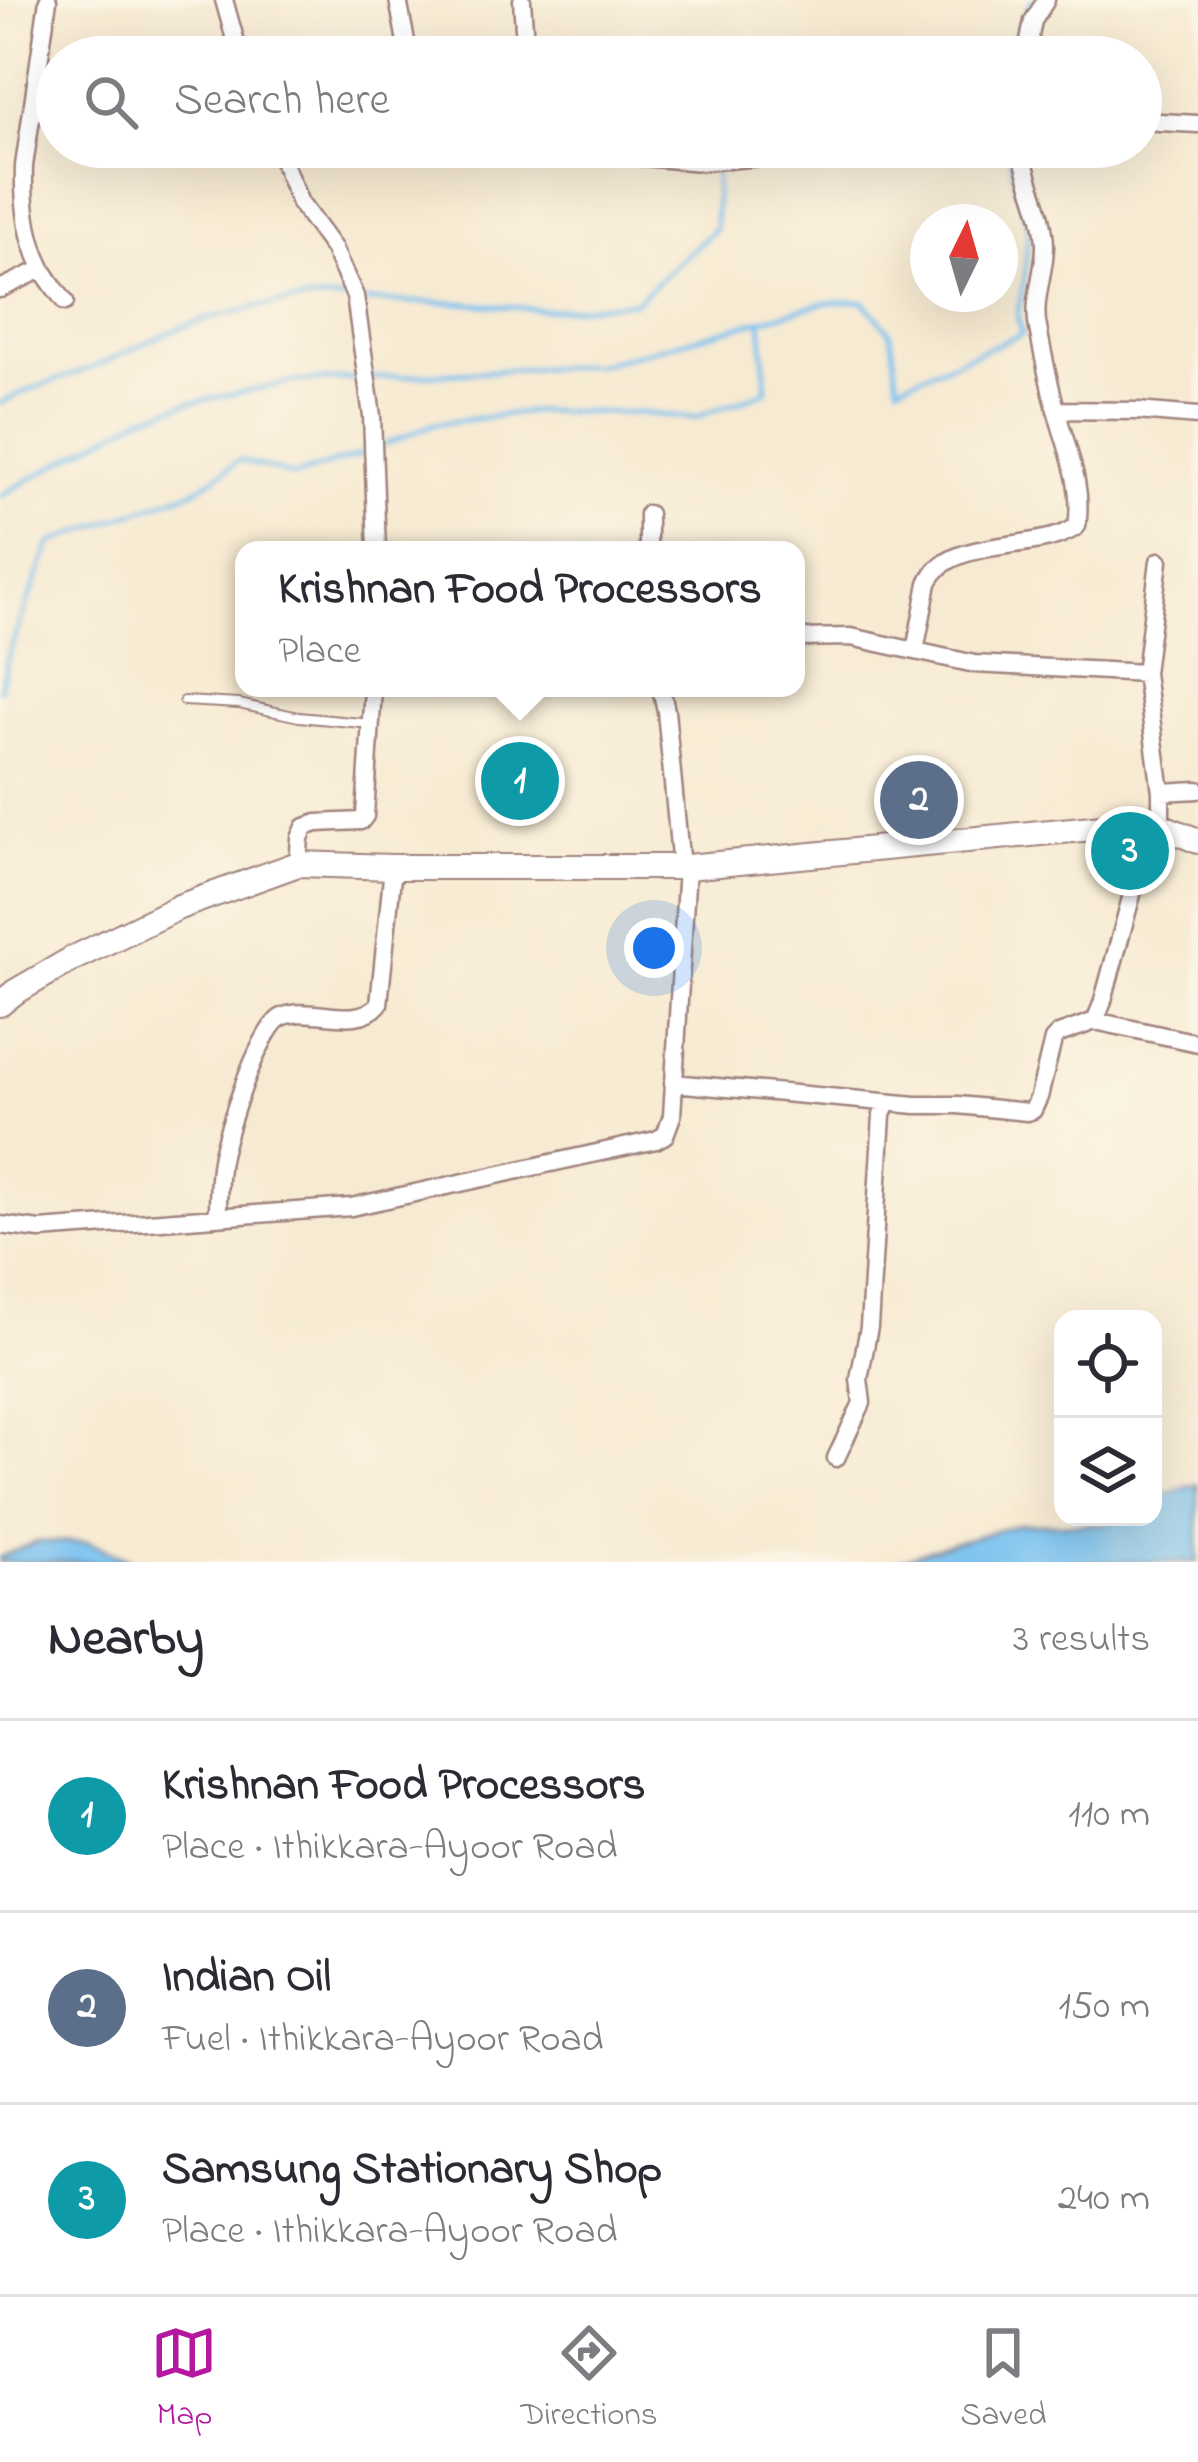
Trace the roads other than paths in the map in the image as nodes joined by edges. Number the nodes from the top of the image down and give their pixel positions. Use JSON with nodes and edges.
{"nodes":[{"id":1,"x":48,"y":0,"type":"edge"},
{"id":2,"x":224,"y":0,"type":"edge"},
{"id":3,"x":398,"y":0,"type":"edge"},
{"id":4,"x":522,"y":0,"type":"edge"},
{"id":5,"x":1046,"y":0,"type":"edge"},
{"id":6,"x":43,"y":36,"type":"edge"},
{"id":7,"x":234,"y":36,"type":"edge"},
{"id":8,"x":406,"y":36,"type":"edge"},
{"id":9,"x":525,"y":36,"type":"edge"},
{"id":10,"x":1030,"y":36,"type":"edge"},
{"id":11,"x":36,"y":85,"type":"edge"},
{"id":12,"x":1162,"y":123,"type":"edge"},
{"id":13,"x":1198,"y":124,"type":"edge"},
{"id":14,"x":286,"y":168,"type":"edge"},
{"id":15,"x":1025,"y":168,"type":"edge"},
{"id":16,"x":42,"y":269,"type":"junction"},
{"id":17,"x":0,"y":289,"type":"edge"},
{"id":18,"x":65,"y":302,"type":"dead end"},
{"id":19,"x":1056,"y":410,"type":"junction"},
{"id":20,"x":1198,"y":416,"type":"edge"},
{"id":21,"x":648,"y":514,"type":"dead end"},
{"id":22,"x":377,"y":541,"type":"edge"},
{"id":23,"x":648,"y":541,"type":"edge"},
{"id":24,"x":1160,"y":561,"type":"dead end"},
{"id":25,"x":805,"y":638,"type":"edge"},
{"id":26,"x":915,"y":651,"type":"junction"},
{"id":27,"x":1145,"y":673,"type":"junction"},
{"id":28,"x":373,"y":697,"type":"edge"},
{"id":29,"x":663,"y":697,"type":"edge"},
{"id":30,"x":184,"y":700,"type":"dead end"},
{"id":31,"x":371,"y":724,"type":"junction"},
{"id":32,"x":1198,"y":790,"type":"edge"},
{"id":33,"x":1162,"y":792,"type":"junction"},
{"id":34,"x":1133,"y":824,"type":"junction"},
{"id":35,"x":1160,"y":826,"type":"junction"},
{"id":36,"x":1198,"y":841,"type":"edge"},
{"id":37,"x":298,"y":864,"type":"junction"},
{"id":38,"x":393,"y":867,"type":"junction"},
{"id":39,"x":684,"y":867,"type":"junction"},
{"id":40,"x":0,"y":1004,"type":"edge"},
{"id":41,"x":1095,"y":1021,"type":"junction"},
{"id":42,"x":1198,"y":1043,"type":"edge"},
{"id":43,"x":673,"y":1083,"type":"junction"},
{"id":44,"x":886,"y":1102,"type":"junction"},
{"id":45,"x":218,"y":1216,"type":"junction"},
{"id":46,"x":0,"y":1226,"type":"edge"},
{"id":47,"x":836,"y":1458,"type":"dead end"}],
"edges":[{"from":1,"to":6,"type":"street"},
{"from":2,"to":7,"type":"street"},
{"from":3,"to":8,"type":"street"},
{"from":4,"to":9,"type":"street"},
{"from":5,"to":10,"type":"street"},
{"from":11,"to":16,"type":"street"},
{"from":12,"to":13,"type":"street"},
{"from":14,"to":22,"type":"street"},
{"from":15,"to":19,"type":"street"},
{"from":16,"to":17,"type":"street"},
{"from":16,"to":18,"type":"street"},
{"from":19,"to":20,"type":"street"},
{"from":19,"to":26,"type":"street"},
{"from":21,"to":23,"type":"street"},
{"from":24,"to":27,"type":"street"},
{"from":25,"to":26,"type":"street"},
{"from":26,"to":27,"type":"street"},
{"from":27,"to":33,"type":"street"},
{"from":28,"to":31,"type":"street"},
{"from":29,"to":39,"type":"street"},
{"from":30,"to":31,"type":"lane"},
{"from":31,"to":37,"type":"street"},
{"from":32,"to":33,"type":"street"},
{"from":33,"to":35,"type":"street"},
{"from":34,"to":35,"type":"main road"},
{"from":34,"to":39,"type":"main road"},
{"from":34,"to":41,"type":"street"},
{"from":35,"to":36,"type":"main road"},
{"from":37,"to":38,"type":"main road"},
{"from":37,"to":40,"type":"main road"},
{"from":38,"to":39,"type":"main road"},
{"from":38,"to":45,"type":"street"},
{"from":39,"to":43,"type":"street"},
{"from":41,"to":42,"type":"street"},
{"from":41,"to":44,"type":"street"},
{"from":43,"to":44,"type":"street"},
{"from":43,"to":45,"type":"street"},
{"from":44,"to":47,"type":"street"},
{"from":45,"to":46,"type":"street"}]}
